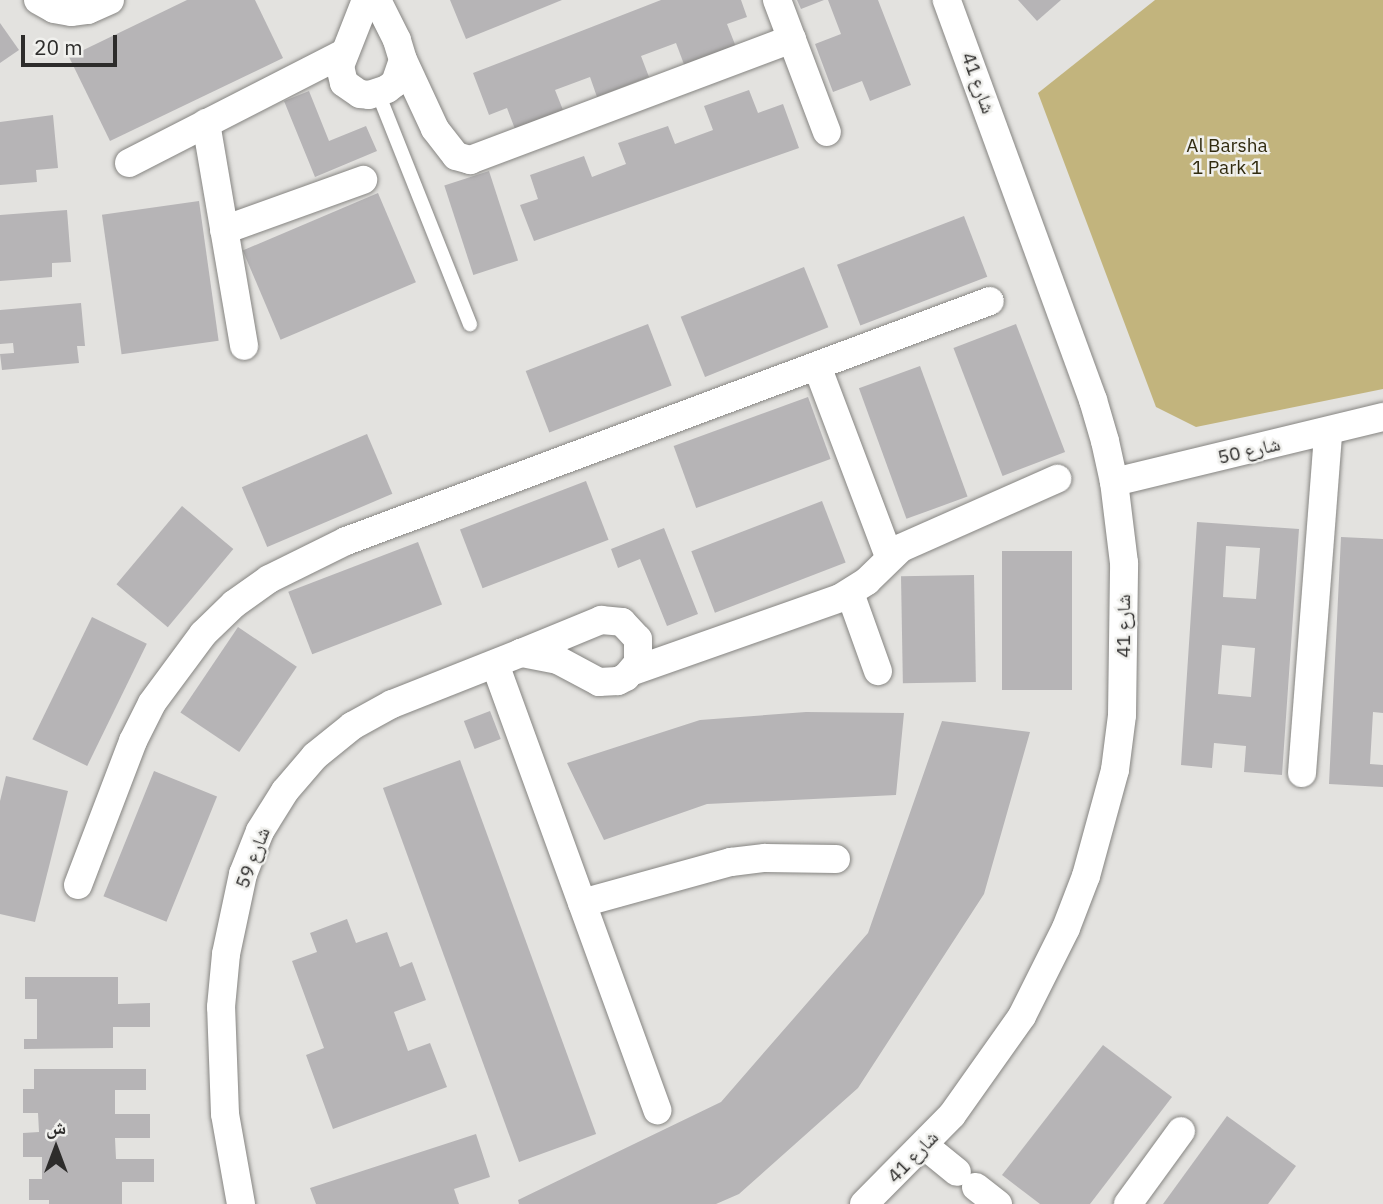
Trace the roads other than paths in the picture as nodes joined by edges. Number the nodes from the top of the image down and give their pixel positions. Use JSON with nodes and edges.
{"nodes":[{"id":1,"x":38,"y":0,"type":"edge"},
{"id":2,"x":110,"y":0,"type":"edge"},
{"id":3,"x":366,"y":0,"type":"edge"},
{"id":4,"x":377,"y":0,"type":"edge"},
{"id":5,"x":777,"y":0,"type":"edge"},
{"id":6,"x":947,"y":0,"type":"edge"},
{"id":7,"x":792,"y":39,"type":"junction"},
{"id":8,"x":342,"y":54,"type":"junction"},
{"id":9,"x":402,"y":55,"type":"junction"},
{"id":10,"x":378,"y":93,"type":"junction"},
{"id":11,"x":206,"y":124,"type":"junction"},
{"id":12,"x":827,"y":132,"type":"dead end"},
{"id":13,"x":129,"y":163,"type":"dead end"},
{"id":14,"x":363,"y":180,"type":"dead end"},
{"id":15,"x":224,"y":230,"type":"junction"},
{"id":16,"x":990,"y":301,"type":"dead end"},
{"id":17,"x":470,"y":324,"type":"dead end"},
{"id":18,"x":244,"y":346,"type":"dead end"},
{"id":19,"x":817,"y":366,"type":"junction"},
{"id":20,"x":1383,"y":417,"type":"edge"},
{"id":21,"x":1328,"y":432,"type":"junction"},
{"id":22,"x":1057,"y":479,"type":"dead end"},
{"id":23,"x":1114,"y":482,"type":"junction"},
{"id":24,"x":889,"y":557,"type":"junction"},
{"id":25,"x":850,"y":593,"type":"junction"},
{"id":26,"x":508,"y":659,"type":"junction"},
{"id":27,"x":633,"y":671,"type":"junction"},
{"id":28,"x":878,"y":671,"type":"dead end"},
{"id":29,"x":1302,"y":774,"type":"dead end"},
{"id":30,"x":836,"y":859,"type":"dead end"},
{"id":31,"x":78,"y":885,"type":"dead end"},
{"id":32,"x":582,"y":903,"type":"junction"},
{"id":33,"x":657,"y":1110,"type":"dead end"},
{"id":34,"x":1181,"y":1131,"type":"dead end"},
{"id":35,"x":925,"y":1146,"type":"junction"},
{"id":36,"x":241,"y":1204,"type":"edge"},
{"id":37,"x":864,"y":1204,"type":"edge"},
{"id":38,"x":998,"y":1204,"type":"edge"},
{"id":39,"x":1128,"y":1204,"type":"edge"}],
"edges":[{"from":1,"to":2,"type":"street"},
{"from":3,"to":8,"type":"street"},
{"from":4,"to":9,"type":"street"},
{"from":5,"to":7,"type":"street"},
{"from":6,"to":23,"type":"street","name":"شارع 41"},
{"from":7,"to":9,"type":"street"},
{"from":7,"to":12,"type":"street"},
{"from":8,"to":10,"type":"street"},
{"from":8,"to":11,"type":"street"},
{"from":9,"to":10,"type":"street"},
{"from":10,"to":17,"type":"lane"},
{"from":11,"to":13,"type":"street"},
{"from":11,"to":15,"type":"street"},
{"from":14,"to":15,"type":"street"},
{"from":15,"to":18,"type":"street"},
{"from":16,"to":19,"type":"street"},
{"from":19,"to":24,"type":"street"},
{"from":19,"to":31,"type":"street"},
{"from":20,"to":21,"type":"street","name":"شارع 50"},
{"from":21,"to":23,"type":"street","name":"شارع 50"},
{"from":21,"to":29,"type":"street"},
{"from":22,"to":24,"type":"street"},
{"from":23,"to":35,"type":"street","name":"شارع 41"},
{"from":24,"to":25,"type":"street"},
{"from":25,"to":27,"type":"street"},
{"from":25,"to":28,"type":"street"},
{"from":26,"to":27,"type":"street"},
{"from":26,"to":27,"type":"street","name":"شارع 59"},
{"from":26,"to":32,"type":"street"},
{"from":26,"to":36,"type":"street","name":"شارع 59"},
{"from":30,"to":32,"type":"street"},
{"from":32,"to":33,"type":"street"},
{"from":34,"to":39,"type":"street"},
{"from":35,"to":37,"type":"street","name":"شارع 41"},
{"from":35,"to":38,"type":"street"}]}
